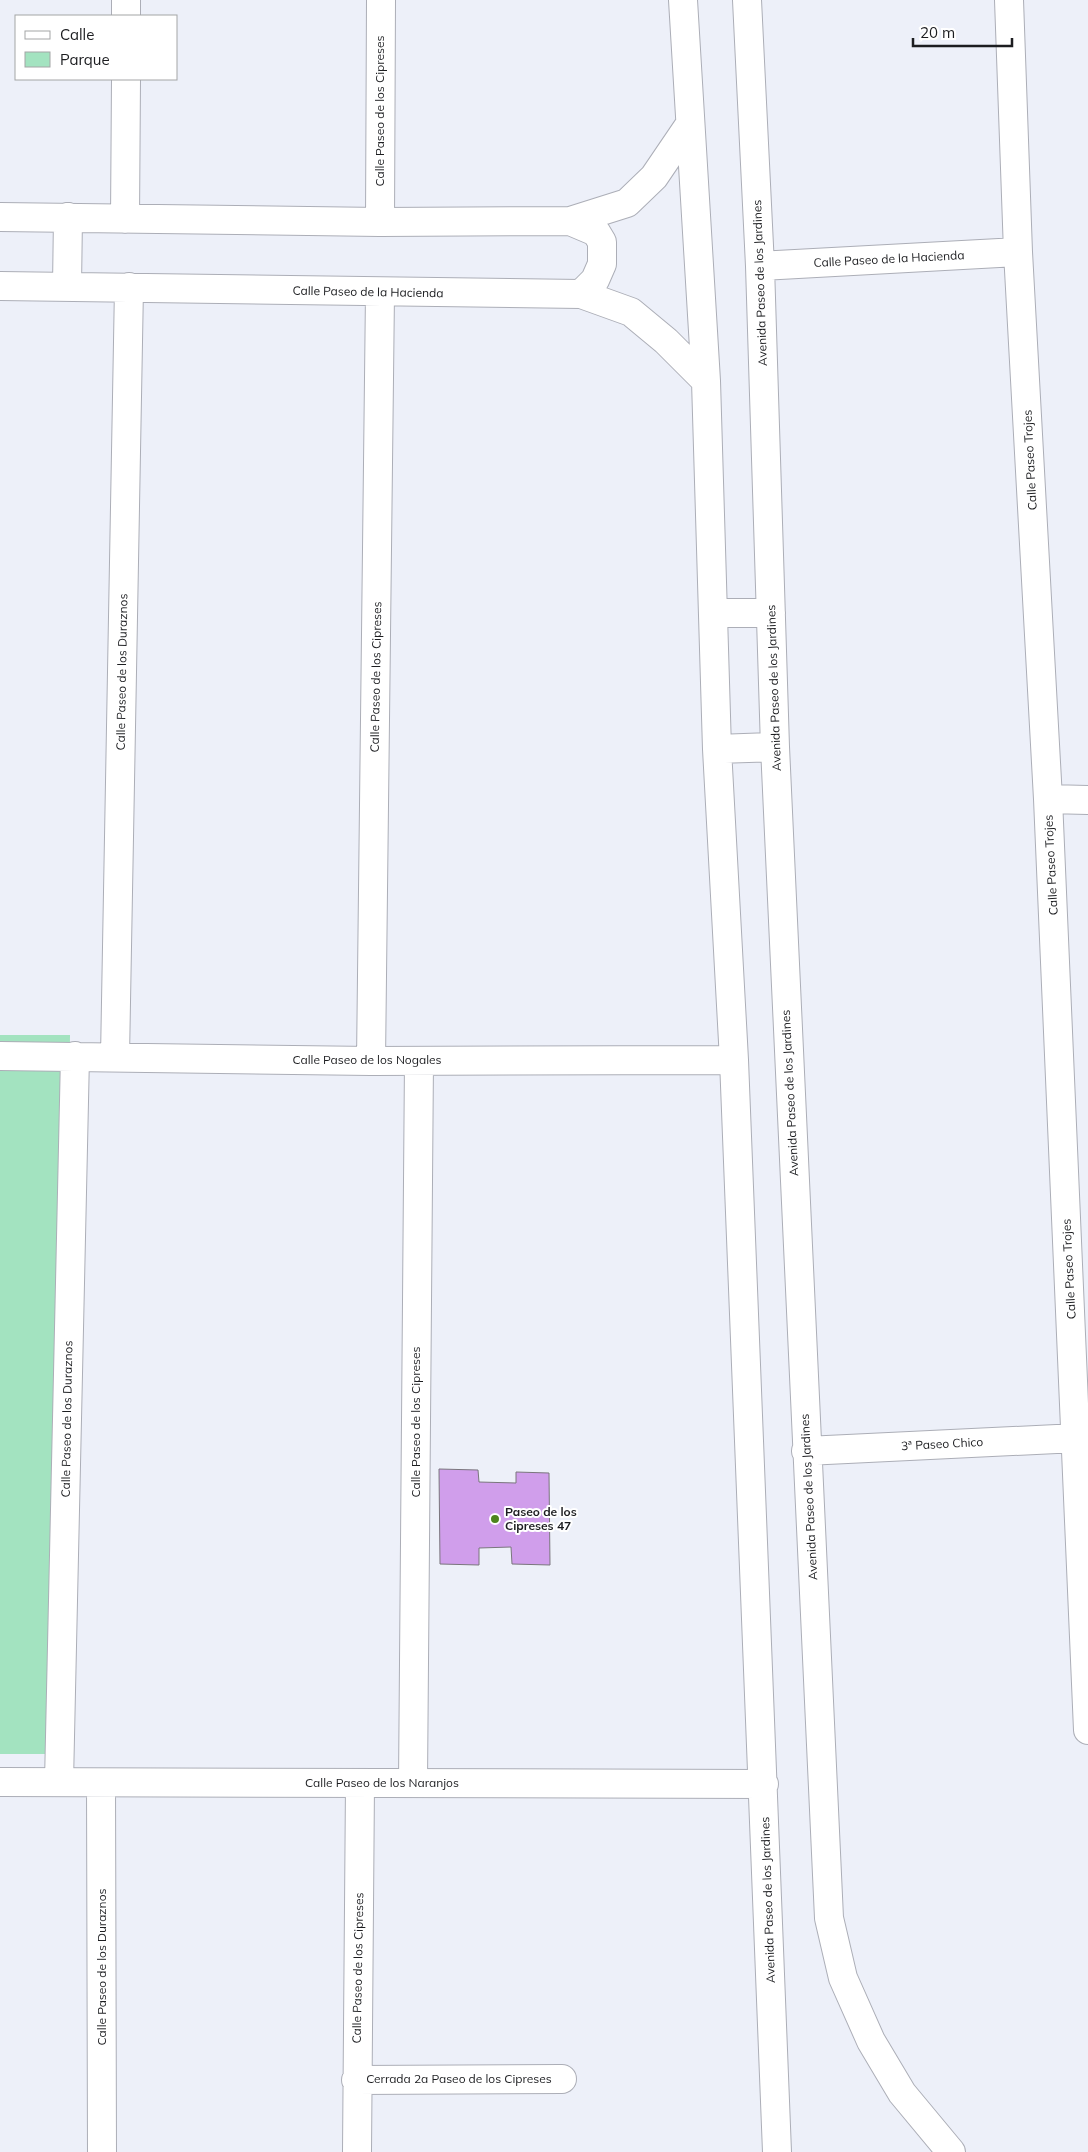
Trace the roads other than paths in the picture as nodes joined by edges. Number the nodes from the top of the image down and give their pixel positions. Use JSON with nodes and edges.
{"nodes":[{"id":1,"x":126,"y":0,"type":"edge"},
{"id":2,"x":381,"y":0,"type":"edge"},
{"id":3,"x":683,"y":0,"type":"edge"},
{"id":4,"x":747,"y":0,"type":"edge"},
{"id":5,"x":1010,"y":0,"type":"edge"},
{"id":6,"x":126,"y":15,"type":"edge"},
{"id":7,"x":126,"y":80,"type":"edge"},
{"id":8,"x":690,"y":124,"type":"junction"},
{"id":9,"x":0,"y":217,"type":"edge"},
{"id":10,"x":68,"y":218,"type":"junction"},
{"id":11,"x":125,"y":219,"type":"junction"},
{"id":12,"x":570,"y":221,"type":"junction"},
{"id":13,"x":380,"y":222,"type":"junction"},
{"id":14,"x":1018,"y":252,"type":"junction"},
{"id":15,"x":760,"y":266,"type":"junction"},
{"id":16,"x":0,"y":286,"type":"edge"},
{"id":17,"x":68,"y":286,"type":"junction"},
{"id":18,"x":129,"y":287,"type":"junction"},
{"id":19,"x":380,"y":293,"type":"junction"},
{"id":20,"x":581,"y":294,"type":"junction"},
{"id":21,"x":706,"y":381,"type":"junction"},
{"id":22,"x":714,"y":613,"type":"junction"},
{"id":23,"x":771,"y":613,"type":"junction"},
{"id":24,"x":775,"y":747,"type":"junction"},
{"id":25,"x":717,"y":749,"type":"junction"},
{"id":26,"x":1048,"y":799,"type":"junction"},
{"id":27,"x":1088,"y":800,"type":"edge"},
{"id":28,"x":0,"y":1056,"type":"edge"},
{"id":29,"x":75,"y":1056,"type":"junction"},
{"id":30,"x":114,"y":1057,"type":"junction"},
{"id":31,"x":734,"y":1060,"type":"junction"},
{"id":32,"x":371,"y":1061,"type":"junction"},
{"id":33,"x":419,"y":1061,"type":"junction"},
{"id":34,"x":1077,"y":1438,"type":"junction"},
{"id":35,"x":806,"y":1451,"type":"junction"},
{"id":36,"x":1088,"y":1730,"type":"edge"},
{"id":37,"x":0,"y":1782,"type":"edge"},
{"id":38,"x":60,"y":1782,"type":"junction"},
{"id":39,"x":101,"y":1783,"type":"junction"},
{"id":40,"x":413,"y":1783,"type":"junction"},
{"id":41,"x":360,"y":1784,"type":"junction"},
{"id":42,"x":764,"y":1784,"type":"junction"},
{"id":43,"x":562,"y":2079,"type":"dead end"},
{"id":44,"x":356,"y":2080,"type":"junction"},
{"id":45,"x":102,"y":2152,"type":"edge"},
{"id":46,"x":356,"y":2152,"type":"edge"},
{"id":47,"x":777,"y":2152,"type":"edge"},
{"id":48,"x":951,"y":2152,"type":"edge"}],
"edges":[{"from":1,"to":6,"type":"street"},
{"from":2,"to":13,"type":"street","name":"Calle Paseo de los Cipreses"},
{"from":3,"to":8,"type":"street","name":"Avenida Paseo de los Jardines"},
{"from":4,"to":15,"type":"street","name":"Avenida Paseo de los Jardines"},
{"from":5,"to":14,"type":"street","name":"Calle Paseo Trojes"},
{"from":7,"to":11,"type":"street"},
{"from":8,"to":12,"type":"street"},
{"from":8,"to":21,"type":"street","name":"Avenida Paseo de los Jardines"},
{"from":9,"to":10,"type":"street"},
{"from":10,"to":11,"type":"street"},
{"from":10,"to":17,"type":"street"},
{"from":11,"to":13,"type":"street"},
{"from":12,"to":13,"type":"street"},
{"from":12,"to":20,"type":"street"},
{"from":14,"to":15,"type":"street","name":"Calle Paseo de la Hacienda"},
{"from":14,"to":26,"type":"street","name":"Calle Paseo Trojes"},
{"from":15,"to":23,"type":"street","name":"Avenida Paseo de los Jardines"},
{"from":16,"to":17,"type":"street","name":"Calle Paseo de la Hacienda"},
{"from":17,"to":18,"type":"street","name":"Calle Paseo de la Hacienda"},
{"from":18,"to":19,"type":"street","name":"Calle Paseo de la Hacienda"},
{"from":18,"to":30,"type":"street","name":"Calle Paseo de los Duraznos"},
{"from":19,"to":20,"type":"street","name":"Calle Paseo de la Hacienda"},
{"from":19,"to":32,"type":"street","name":"Calle Paseo de los Cipreses"},
{"from":20,"to":21,"type":"street","name":"Calle Paseo de la Hacienda"},
{"from":21,"to":22,"type":"street","name":"Avenida Paseo de los Jardines"},
{"from":22,"to":23,"type":"street"},
{"from":22,"to":25,"type":"street","name":"Avenida Paseo de los Jardines"},
{"from":23,"to":24,"type":"street","name":"Avenida Paseo de los Jardines"},
{"from":24,"to":25,"type":"street"},
{"from":24,"to":35,"type":"street","name":"Avenida Paseo de los Jardines"},
{"from":25,"to":31,"type":"street","name":"Avenida Paseo de los Jardines"},
{"from":26,"to":27,"type":"street"},
{"from":26,"to":34,"type":"street","name":"Calle Paseo Trojes"},
{"from":28,"to":29,"type":"street","name":"Calle Paseo de los Nogales"},
{"from":29,"to":30,"type":"street","name":"Calle Paseo de los Nogales"},
{"from":29,"to":38,"type":"street","name":"Calle Paseo de los Duraznos"},
{"from":30,"to":32,"type":"street","name":"Calle Paseo de los Nogales"},
{"from":31,"to":33,"type":"street","name":"Calle Paseo de los Nogales"},
{"from":31,"to":42,"type":"street","name":"Avenida Paseo de los Jardines"},
{"from":32,"to":33,"type":"street","name":"Calle Paseo de los Nogales"},
{"from":33,"to":40,"type":"street","name":"Calle Paseo de los Cipreses"},
{"from":34,"to":35,"type":"street","name":"3ª Paseo Chico"},
{"from":34,"to":36,"type":"street","name":"Calle Paseo Trojes"},
{"from":35,"to":48,"type":"street","name":"Avenida Paseo de los Jardines"},
{"from":37,"to":38,"type":"street","name":"Calle Paseo de los Naranjos"},
{"from":38,"to":39,"type":"street","name":"Calle Paseo de los Naranjos"},
{"from":39,"to":41,"type":"street","name":"Calle Paseo de los Naranjos"},
{"from":39,"to":45,"type":"street","name":"Calle Paseo de los Duraznos"},
{"from":40,"to":41,"type":"street","name":"Calle Paseo de los Naranjos"},
{"from":40,"to":42,"type":"street","name":"Calle Paseo de los Naranjos"},
{"from":41,"to":44,"type":"street","name":"Calle Paseo de los Cipreses"},
{"from":42,"to":47,"type":"street","name":"Avenida Paseo de los Jardines"},
{"from":43,"to":44,"type":"street","name":"Cerrada 2a Paseo de los Cipreses"},
{"from":44,"to":46,"type":"street","name":"Calle Paseo de los Cipreses"}]}
